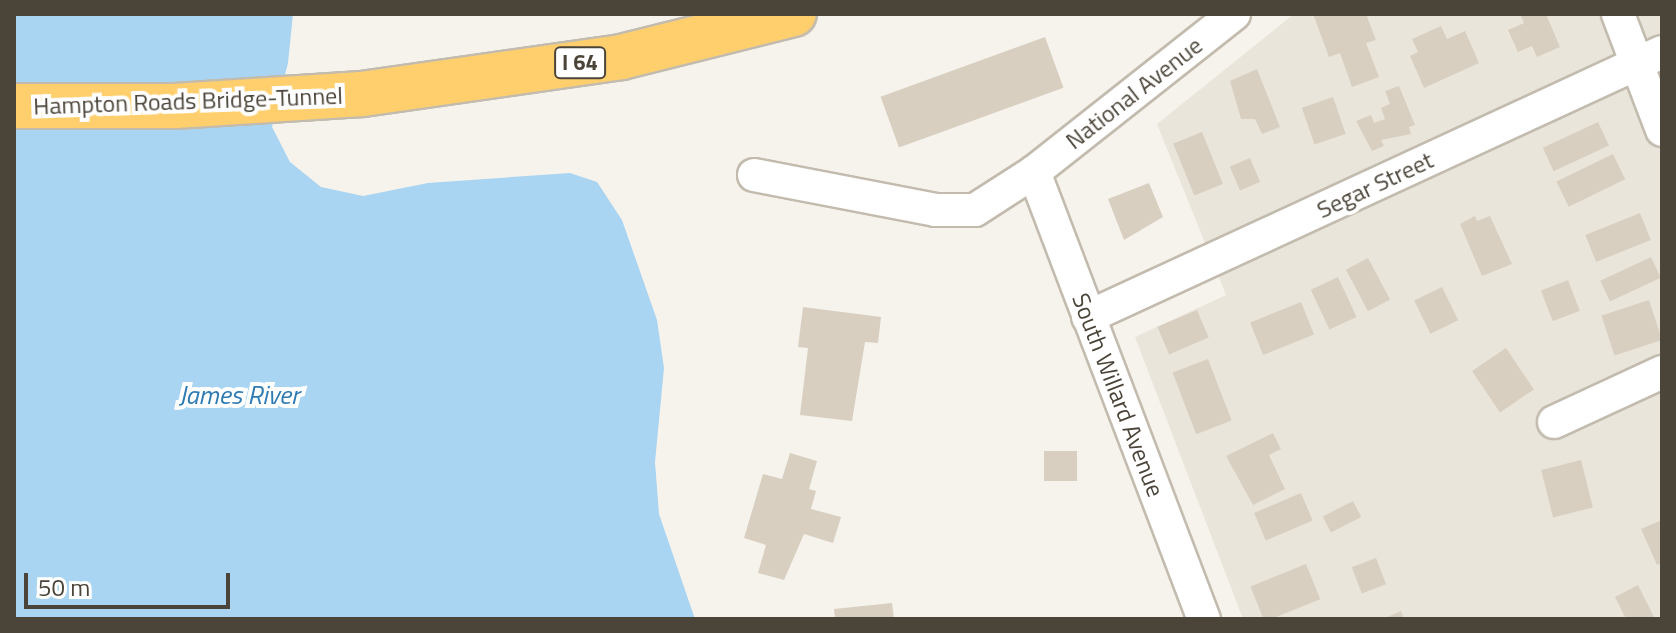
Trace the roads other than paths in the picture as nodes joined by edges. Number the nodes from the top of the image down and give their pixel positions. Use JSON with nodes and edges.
{"nodes":[{"id":1,"x":794,"y":14,"type":"edge"},
{"id":2,"x":1234,"y":14,"type":"edge"},
{"id":3,"x":1618,"y":14,"type":"edge"},
{"id":4,"x":1649,"y":58,"type":"edge"},
{"id":5,"x":14,"y":106,"type":"edge"},
{"id":6,"x":1662,"y":130,"type":"edge"},
{"id":7,"x":1034,"y":172,"type":"junction"},
{"id":8,"x":754,"y":175,"type":"dead end"},
{"id":9,"x":1088,"y":317,"type":"junction"},
{"id":10,"x":1662,"y":372,"type":"edge"},
{"id":11,"x":1554,"y":422,"type":"dead end"},
{"id":12,"x":1204,"y":619,"type":"edge"}],
"edges":[{"from":1,"to":5,"type":"highway","name":"Hampton Roads Bridge-Tunnel","number":"I 64"},
{"from":2,"to":7,"type":"street","name":"National Avenue"},
{"from":3,"to":4,"type":"street"},
{"from":4,"to":6,"type":"street"},
{"from":4,"to":9,"type":"street","name":"Segar Street"},
{"from":7,"to":8,"type":"street","name":"National Avenue"},
{"from":7,"to":9,"type":"street","name":"South Willard Avenue"},
{"from":9,"to":12,"type":"street","name":"South Willard Avenue"},
{"from":10,"to":11,"type":"street"}]}
